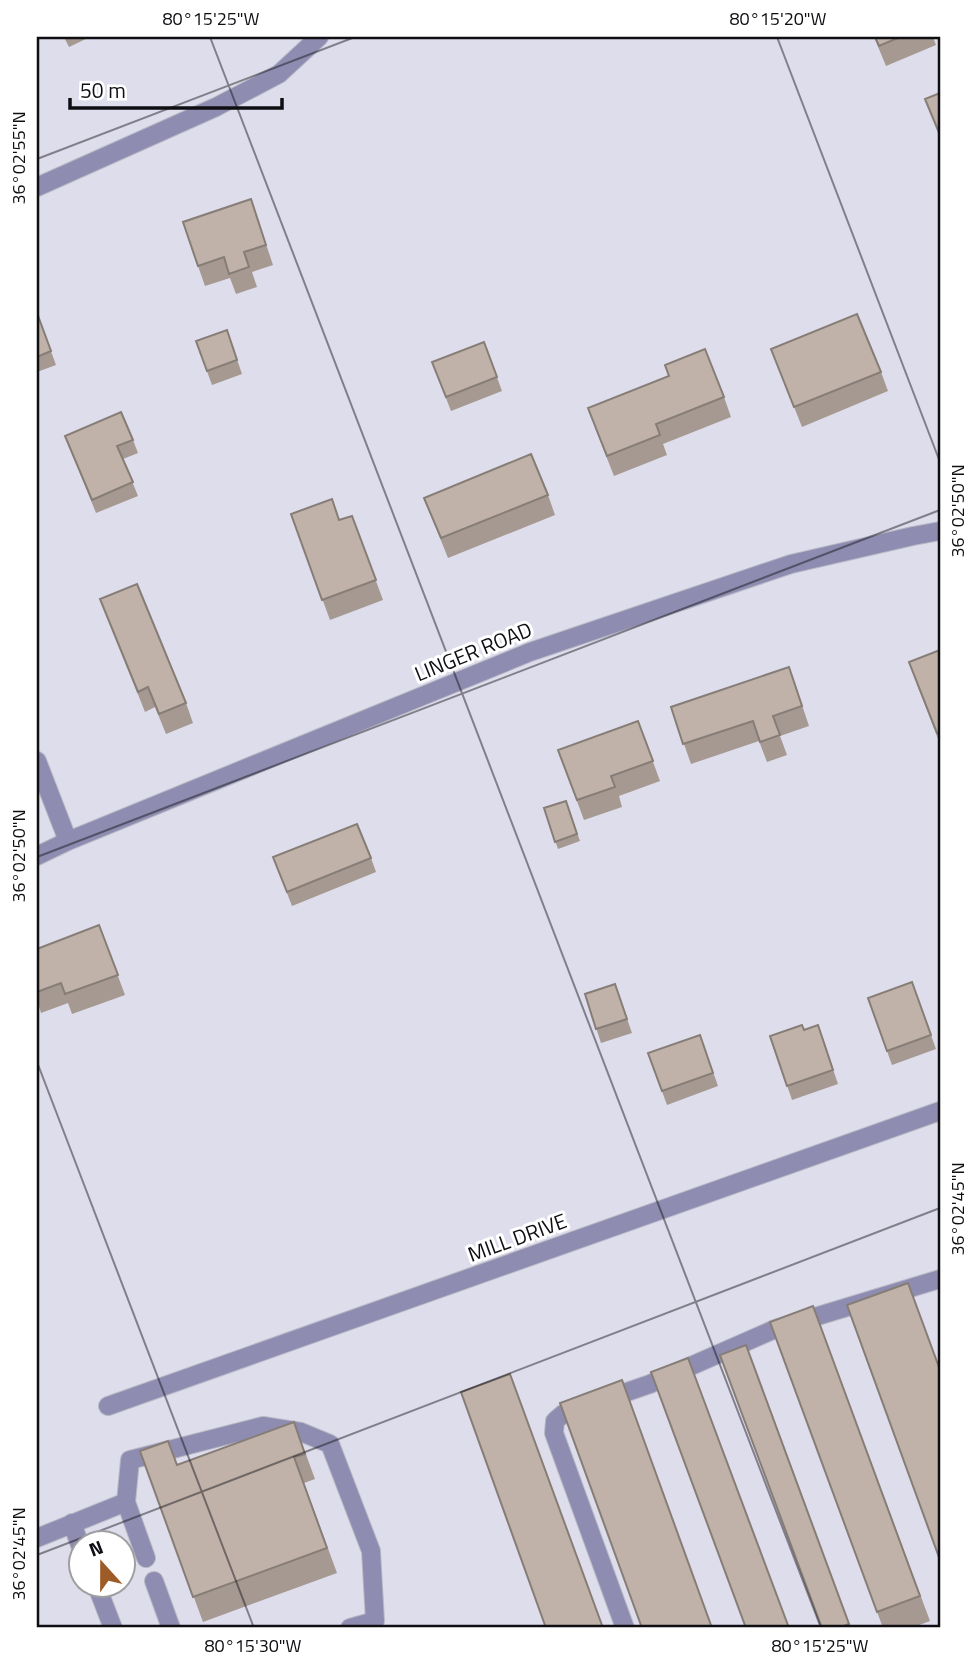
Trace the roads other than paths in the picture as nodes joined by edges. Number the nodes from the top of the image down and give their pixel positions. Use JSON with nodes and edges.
{"nodes":[{"id":1,"x":319,"y":37,"type":"edge"},
{"id":2,"x":37,"y":187,"type":"edge"},
{"id":3,"x":940,"y":531,"type":"edge"},
{"id":4,"x":37,"y":761,"type":"edge"},
{"id":5,"x":68,"y":841,"type":"junction"},
{"id":6,"x":37,"y":856,"type":"edge"},
{"id":7,"x":940,"y":1111,"type":"edge"},
{"id":8,"x":940,"y":1279,"type":"edge"},
{"id":9,"x":108,"y":1406,"type":"dead end"},
{"id":10,"x":126,"y":1502,"type":"junction"},
{"id":11,"x":72,"y":1523,"type":"junction"},
{"id":12,"x":74,"y":1528,"type":"edge"},
{"id":13,"x":37,"y":1538,"type":"edge"},
{"id":14,"x":146,"y":1558,"type":"dead end"},
{"id":15,"x":154,"y":1581,"type":"dead end"},
{"id":16,"x":101,"y":1598,"type":"edge"},
{"id":17,"x":113,"y":1628,"type":"edge"},
{"id":18,"x":172,"y":1628,"type":"edge"},
{"id":19,"x":350,"y":1628,"type":"edge"},
{"id":20,"x":625,"y":1628,"type":"edge"}],
"edges":[{"from":1,"to":2,"type":"street"},
{"from":3,"to":5,"type":"street","name":"LINGER ROAD"},
{"from":4,"to":5,"type":"street"},
{"from":5,"to":6,"type":"street","name":"LINGER ROAD"},
{"from":7,"to":9,"type":"street","name":"MILL DRIVE"},
{"from":8,"to":20,"type":"street"},
{"from":10,"to":11,"type":"street"},
{"from":10,"to":14,"type":"street"},
{"from":10,"to":19,"type":"street"},
{"from":11,"to":12,"type":"street"},
{"from":11,"to":13,"type":"street"},
{"from":15,"to":18,"type":"street"},
{"from":16,"to":17,"type":"street"}]}
